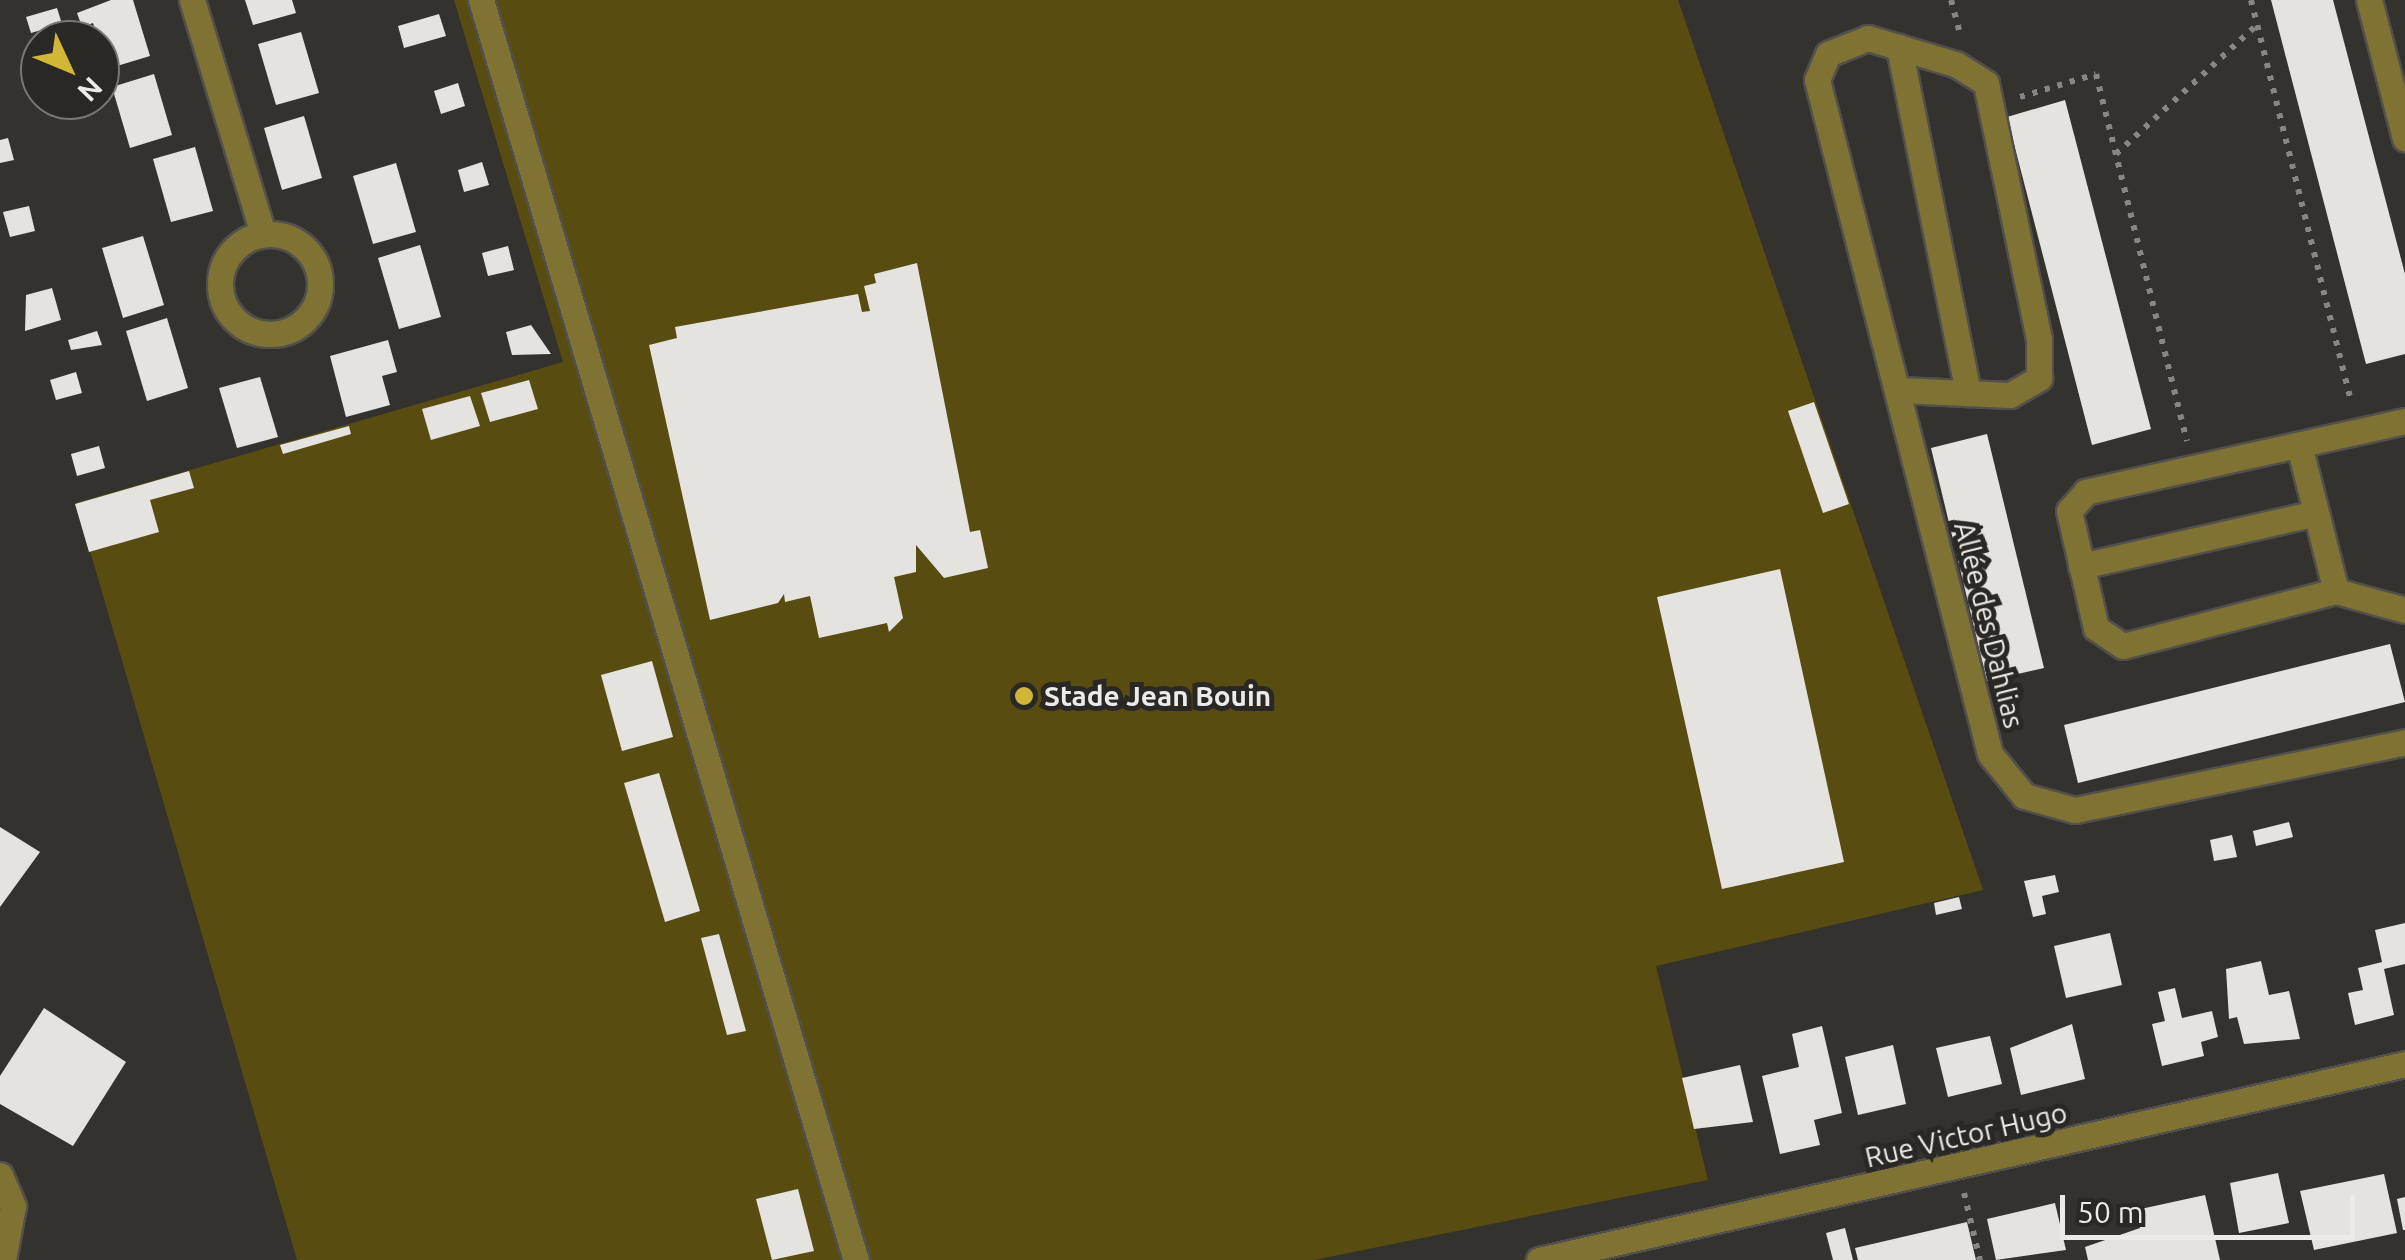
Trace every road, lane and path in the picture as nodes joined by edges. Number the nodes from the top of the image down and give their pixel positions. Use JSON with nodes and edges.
{"nodes":[{"id":1,"x":192,"y":0,"type":"edge"},
{"id":2,"x":481,"y":0,"type":"edge"},
{"id":3,"x":2251,"y":0,"type":"edge"},
{"id":4,"x":2369,"y":0,"type":"edge"},
{"id":5,"x":2257,"y":24,"type":"junction"},
{"id":6,"x":1899,"y":47,"type":"junction"},
{"id":7,"x":1990,"y":106,"type":"junction"},
{"id":8,"x":2405,"y":138,"type":"edge"},
{"id":9,"x":2116,"y":154,"type":"junction"},
{"id":10,"x":262,"y":234,"type":"junction"},
{"id":11,"x":1899,"y":390,"type":"junction"},
{"id":12,"x":1968,"y":393,"type":"junction"},
{"id":13,"x":2405,"y":421,"type":"edge"},
{"id":14,"x":2359,"y":431,"type":"junction"},
{"id":15,"x":2299,"y":444,"type":"junction"},
{"id":16,"x":2194,"y":468,"type":"junction"},
{"id":17,"x":2316,"y":513,"type":"junction"},
{"id":18,"x":2082,"y":566,"type":"junction"},
{"id":19,"x":2336,"y":591,"type":"junction"},
{"id":20,"x":2405,"y":610,"type":"edge"},
{"id":21,"x":2405,"y":742,"type":"edge"},
{"id":22,"x":2405,"y":1064,"type":"edge"},
{"id":23,"x":1958,"y":1168,"type":"junction"},
{"id":24,"x":0,"y":1175,"type":"edge"},
{"id":25,"x":3,"y":1260,"type":"edge"},
{"id":26,"x":856,"y":1260,"type":"edge"},
{"id":27,"x":1539,"y":1260,"type":"edge"},
{"id":28,"x":1980,"y":1260,"type":"edge"}],
"edges":[{"from":1,"to":10,"type":"street"},
{"from":2,"to":26,"type":"street"},
{"from":3,"to":5,"type":"path"},
{"from":4,"to":8,"type":"street"},
{"from":5,"to":9,"type":"path"},
{"from":5,"to":14,"type":"path"},
{"from":6,"to":7,"type":"street"},
{"from":6,"to":11,"type":"street","name":"Allée des Dahlias"},
{"from":6,"to":12,"type":"street"},
{"from":7,"to":9,"type":"path"},
{"from":7,"to":12,"type":"street"},
{"from":9,"to":16,"type":"path"},
{"from":10,"to":10,"type":"street"},
{"from":11,"to":12,"type":"street"},
{"from":11,"to":21,"type":"street","name":"Allée des Dahlias"},
{"from":13,"to":14,"type":"street"},
{"from":14,"to":15,"type":"street"},
{"from":15,"to":16,"type":"street"},
{"from":15,"to":17,"type":"street"},
{"from":16,"to":18,"type":"street"},
{"from":17,"to":18,"type":"street"},
{"from":17,"to":19,"type":"street"},
{"from":18,"to":19,"type":"street"},
{"from":19,"to":20,"type":"street"},
{"from":22,"to":23,"type":"street","name":"Rue Victor Hugo"},
{"from":23,"to":27,"type":"street","name":"Rue Victor Hugo"},
{"from":23,"to":28,"type":"path"},
{"from":24,"to":25,"type":"street"}]}
